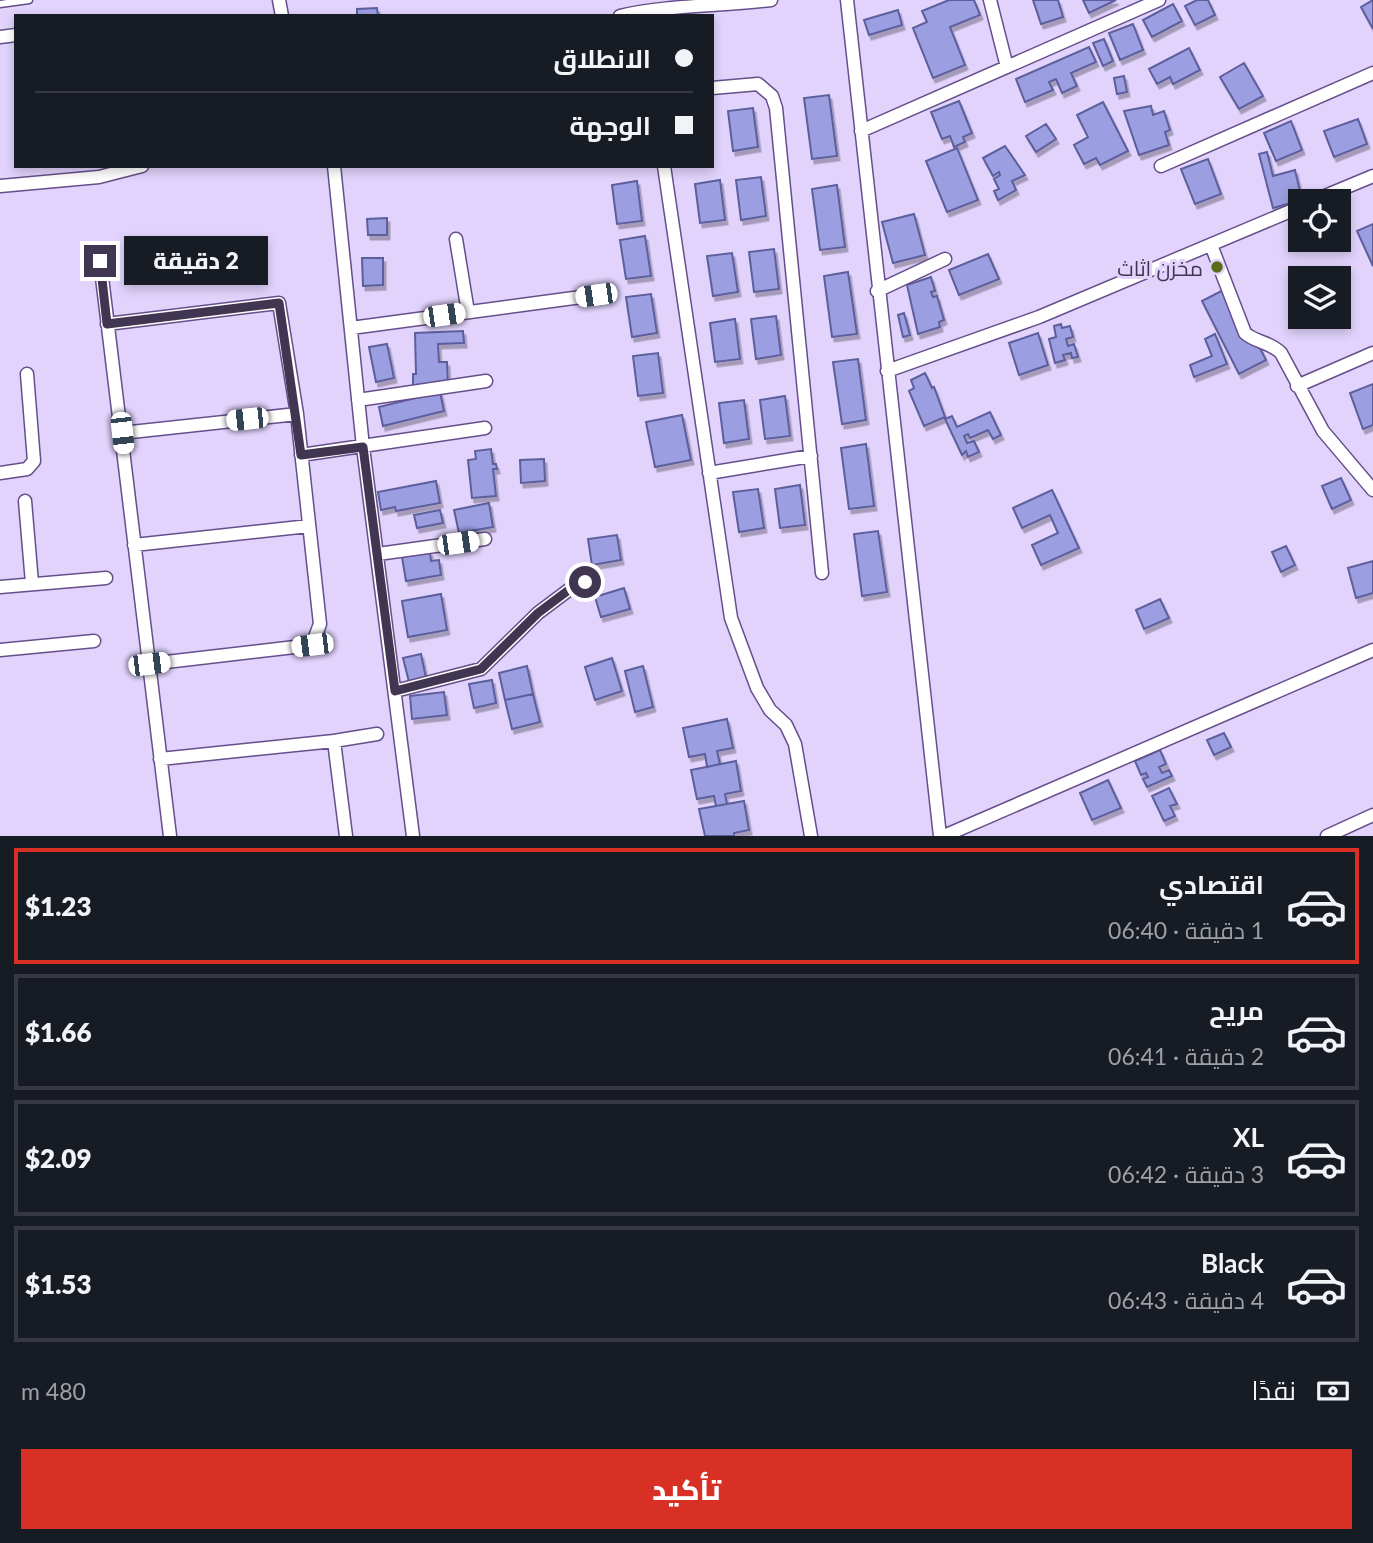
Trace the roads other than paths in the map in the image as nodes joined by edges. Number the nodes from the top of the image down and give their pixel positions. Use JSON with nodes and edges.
{"nodes":[{"id":1,"x":29,"y":0,"type":"edge"},
{"id":2,"x":771,"y":0,"type":"edge"},
{"id":3,"x":847,"y":0,"type":"edge"},
{"id":4,"x":990,"y":0,"type":"edge"},
{"id":5,"x":1159,"y":0,"type":"edge"},
{"id":6,"x":0,"y":4,"type":"edge"},
{"id":7,"x":650,"y":5,"type":"edge"},
{"id":8,"x":625,"y":14,"type":"edge"},
{"id":9,"x":1007,"y":67,"type":"junction"},
{"id":10,"x":1373,"y":74,"type":"edge"},
{"id":11,"x":714,"y":88,"type":"edge"},
{"id":12,"x":861,"y":131,"type":"junction"},
{"id":13,"x":1161,"y":166,"type":"dead end"},
{"id":14,"x":134,"y":168,"type":"edge"},
{"id":15,"x":334,"y":168,"type":"edge"},
{"id":16,"x":664,"y":168,"type":"edge"},
{"id":17,"x":1373,"y":176,"type":"edge"},
{"id":18,"x":0,"y":186,"type":"edge"},
{"id":19,"x":1342,"y":189,"type":"edge"},
{"id":20,"x":1288,"y":212,"type":"edge"},
{"id":21,"x":456,"y":239,"type":"dead end"},
{"id":22,"x":1211,"y":245,"type":"junction"},
{"id":23,"x":945,"y":259,"type":"dead end"},
{"id":24,"x":100,"y":261,"type":"dead end"},
{"id":25,"x":877,"y":291,"type":"junction"},
{"id":26,"x":596,"y":295,"type":"dead end"},
{"id":27,"x":468,"y":312,"type":"junction"},
{"id":28,"x":107,"y":324,"type":"junction"},
{"id":29,"x":351,"y":328,"type":"junction"},
{"id":30,"x":1373,"y":353,"type":"edge"},
{"id":31,"x":887,"y":371,"type":"junction"},
{"id":32,"x":27,"y":374,"type":"dead end"},
{"id":33,"x":486,"y":382,"type":"dead end"},
{"id":34,"x":1297,"y":386,"type":"junction"},
{"id":35,"x":358,"y":400,"type":"junction"},
{"id":36,"x":297,"y":414,"type":"junction"},
{"id":37,"x":485,"y":428,"type":"dead end"},
{"id":38,"x":122,"y":433,"type":"junction"},
{"id":39,"x":363,"y":447,"type":"junction"},
{"id":40,"x":301,"y":455,"type":"junction"},
{"id":41,"x":811,"y":456,"type":"junction"},
{"id":42,"x":0,"y":472,"type":"edge"},
{"id":43,"x":709,"y":473,"type":"junction"},
{"id":44,"x":1373,"y":490,"type":"edge"},
{"id":45,"x":25,"y":501,"type":"dead end"},
{"id":46,"x":309,"y":526,"type":"junction"},
{"id":47,"x":485,"y":539,"type":"dead end"},
{"id":48,"x":134,"y":545,"type":"junction"},
{"id":49,"x":378,"y":554,"type":"junction"},
{"id":50,"x":822,"y":573,"type":"dead end"},
{"id":51,"x":106,"y":578,"type":"dead end"},
{"id":52,"x":585,"y":582,"type":"dead end"},
{"id":53,"x":32,"y":583,"type":"junction"},
{"id":54,"x":0,"y":587,"type":"edge"},
{"id":55,"x":94,"y":641,"type":"dead end"},
{"id":56,"x":0,"y":650,"type":"edge"},
{"id":57,"x":1373,"y":650,"type":"edge"},
{"id":58,"x":149,"y":664,"type":"junction"},
{"id":59,"x":395,"y":691,"type":"junction"},
{"id":60,"x":377,"y":734,"type":"dead end"},
{"id":61,"x":334,"y":741,"type":"junction"},
{"id":62,"x":160,"y":759,"type":"junction"},
{"id":63,"x":1373,"y":815,"type":"edge"},
{"id":64,"x":170,"y":836,"type":"edge"},
{"id":65,"x":346,"y":836,"type":"edge"},
{"id":66,"x":413,"y":836,"type":"edge"},
{"id":67,"x":811,"y":836,"type":"edge"},
{"id":68,"x":942,"y":836,"type":"edge"},
{"id":69,"x":1327,"y":836,"type":"edge"}],
"edges":[{"from":1,"to":6,"type":"lane"},
{"from":2,"to":7,"type":"street"},
{"from":3,"to":12,"type":"street"},
{"from":4,"to":9,"type":"street"},
{"from":5,"to":9,"type":"street"},
{"from":7,"to":8,"type":"street"},
{"from":9,"to":12,"type":"street"},
{"from":10,"to":13,"type":"street"},
{"from":11,"to":41,"type":"street"},
{"from":12,"to":25,"type":"street"},
{"from":14,"to":18,"type":"street"},
{"from":15,"to":29,"type":"street"},
{"from":16,"to":43,"type":"street"},
{"from":17,"to":19,"type":"street"},
{"from":20,"to":22,"type":"street"},
{"from":21,"to":27,"type":"street"},
{"from":22,"to":31,"type":"street"},
{"from":22,"to":34,"type":"street"},
{"from":23,"to":25,"type":"street"},
{"from":24,"to":28,"type":"street"},
{"from":25,"to":31,"type":"street"},
{"from":26,"to":27,"type":"street"},
{"from":27,"to":29,"type":"street"},
{"from":28,"to":36,"type":"street"},
{"from":28,"to":38,"type":"street"},
{"from":29,"to":35,"type":"street"},
{"from":30,"to":34,"type":"street"},
{"from":31,"to":68,"type":"street"},
{"from":32,"to":42,"type":"street"},
{"from":33,"to":35,"type":"street"},
{"from":34,"to":44,"type":"street"},
{"from":35,"to":39,"type":"street"},
{"from":36,"to":38,"type":"street"},
{"from":36,"to":40,"type":"street"},
{"from":37,"to":39,"type":"street"},
{"from":38,"to":48,"type":"street"},
{"from":39,"to":40,"type":"street"},
{"from":39,"to":49,"type":"street"},
{"from":40,"to":46,"type":"street"},
{"from":41,"to":43,"type":"street"},
{"from":41,"to":50,"type":"street"},
{"from":43,"to":67,"type":"street"},
{"from":45,"to":53,"type":"street"},
{"from":46,"to":48,"type":"street"},
{"from":46,"to":58,"type":"street"},
{"from":47,"to":49,"type":"street"},
{"from":48,"to":58,"type":"street"},
{"from":49,"to":59,"type":"street"},
{"from":51,"to":53,"type":"street"},
{"from":52,"to":59,"type":"street"},
{"from":53,"to":54,"type":"street"},
{"from":55,"to":56,"type":"street"},
{"from":57,"to":68,"type":"street"},
{"from":58,"to":62,"type":"street"},
{"from":59,"to":66,"type":"street"},
{"from":60,"to":61,"type":"street"},
{"from":61,"to":62,"type":"street"},
{"from":61,"to":65,"type":"street"},
{"from":62,"to":64,"type":"street"},
{"from":63,"to":69,"type":"street"}]}
